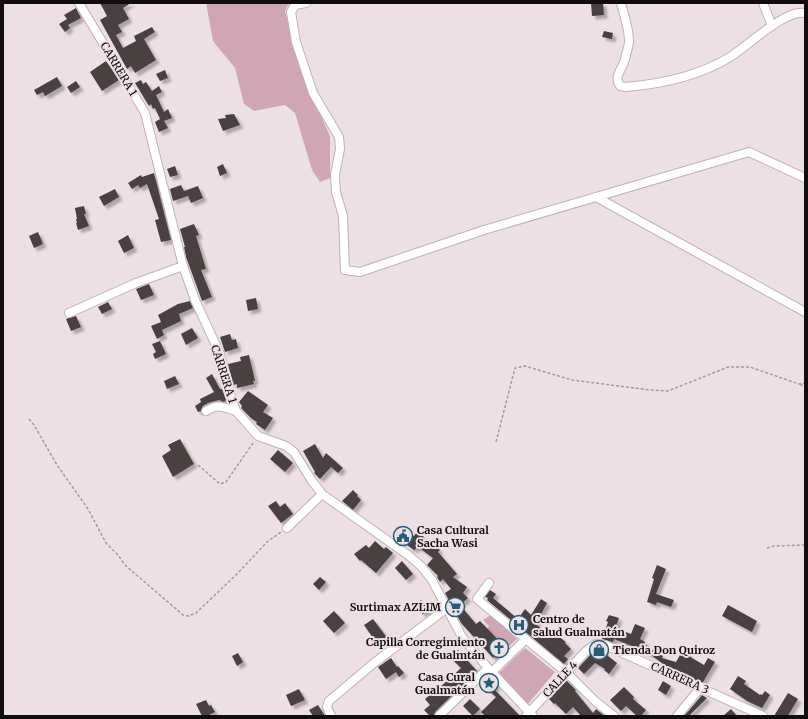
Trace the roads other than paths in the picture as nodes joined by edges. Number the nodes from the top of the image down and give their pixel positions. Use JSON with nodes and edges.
{"nodes":[{"id":1,"x":79,"y":3,"type":"edge"},
{"id":2,"x":306,"y":3,"type":"edge"},
{"id":3,"x":621,"y":3,"type":"edge"},
{"id":4,"x":763,"y":3,"type":"edge"},
{"id":5,"x":805,"y":13,"type":"edge"},
{"id":6,"x":772,"y":26,"type":"junction"},
{"id":7,"x":805,"y":178,"type":"edge"},
{"id":8,"x":596,"y":197,"type":"junction"},
{"id":9,"x":184,"y":266,"type":"junction"},
{"id":10,"x":805,"y":312,"type":"edge"},
{"id":11,"x":69,"y":313,"type":"dead end"},
{"id":12,"x":206,"y":411,"type":"dead end"},
{"id":13,"x":236,"y":411,"type":"junction"},
{"id":14,"x":322,"y":494,"type":"junction"},
{"id":15,"x":287,"y":528,"type":"road end"},
{"id":16,"x":489,"y":583,"type":"dead end"},
{"id":17,"x":447,"y":608,"type":"junction"},
{"id":18,"x":525,"y":640,"type":"junction"},
{"id":19,"x":596,"y":644,"type":"joint"},
{"id":20,"x":490,"y":670,"type":"junction"},
{"id":21,"x":567,"y":673,"type":"junction"},
{"id":22,"x":701,"y":687,"type":"junction"},
{"id":23,"x":530,"y":715,"type":"edge"},
{"id":24,"x":331,"y":716,"type":"edge"},
{"id":25,"x":439,"y":716,"type":"edge"},
{"id":26,"x":614,"y":716,"type":"edge"},
{"id":27,"x":676,"y":716,"type":"edge"},
{"id":28,"x":763,"y":716,"type":"edge"}],
"edges":[{"from":1,"to":9,"type":"street","name":"CARRERA 1"},
{"from":2,"to":8,"type":"street"},
{"from":3,"to":6,"type":"street"},
{"from":4,"to":6,"type":"street"},
{"from":5,"to":6,"type":"street"},
{"from":7,"to":8,"type":"street"},
{"from":8,"to":10,"type":"street"},
{"from":9,"to":11,"type":"street"},
{"from":9,"to":13,"type":"street","name":"CARRERA 1"},
{"from":12,"to":13,"type":"street"},
{"from":13,"to":14,"type":"street","name":"CARRERA 1"},
{"from":14,"to":15,"type":"street"},
{"from":14,"to":17,"type":"street","name":"CARRERA 1"},
{"from":16,"to":18,"type":"street"},
{"from":17,"to":20,"type":"street","name":"CARRERA 1"},
{"from":17,"to":24,"type":"street"},
{"from":18,"to":20,"type":"street"},
{"from":18,"to":21,"type":"street"},
{"from":19,"to":21,"type":"street","name":"CALLE 4"},
{"from":19,"to":22,"type":"street","name":"CARRERA 3"},
{"from":20,"to":23,"type":"street","name":"CARRERA 1"},
{"from":20,"to":25,"type":"street"},
{"from":21,"to":23,"type":"street","name":"CALLE 4"},
{"from":21,"to":26,"type":"street"},
{"from":22,"to":27,"type":"street"},
{"from":22,"to":28,"type":"street","name":"CARRERA 3"}]}
